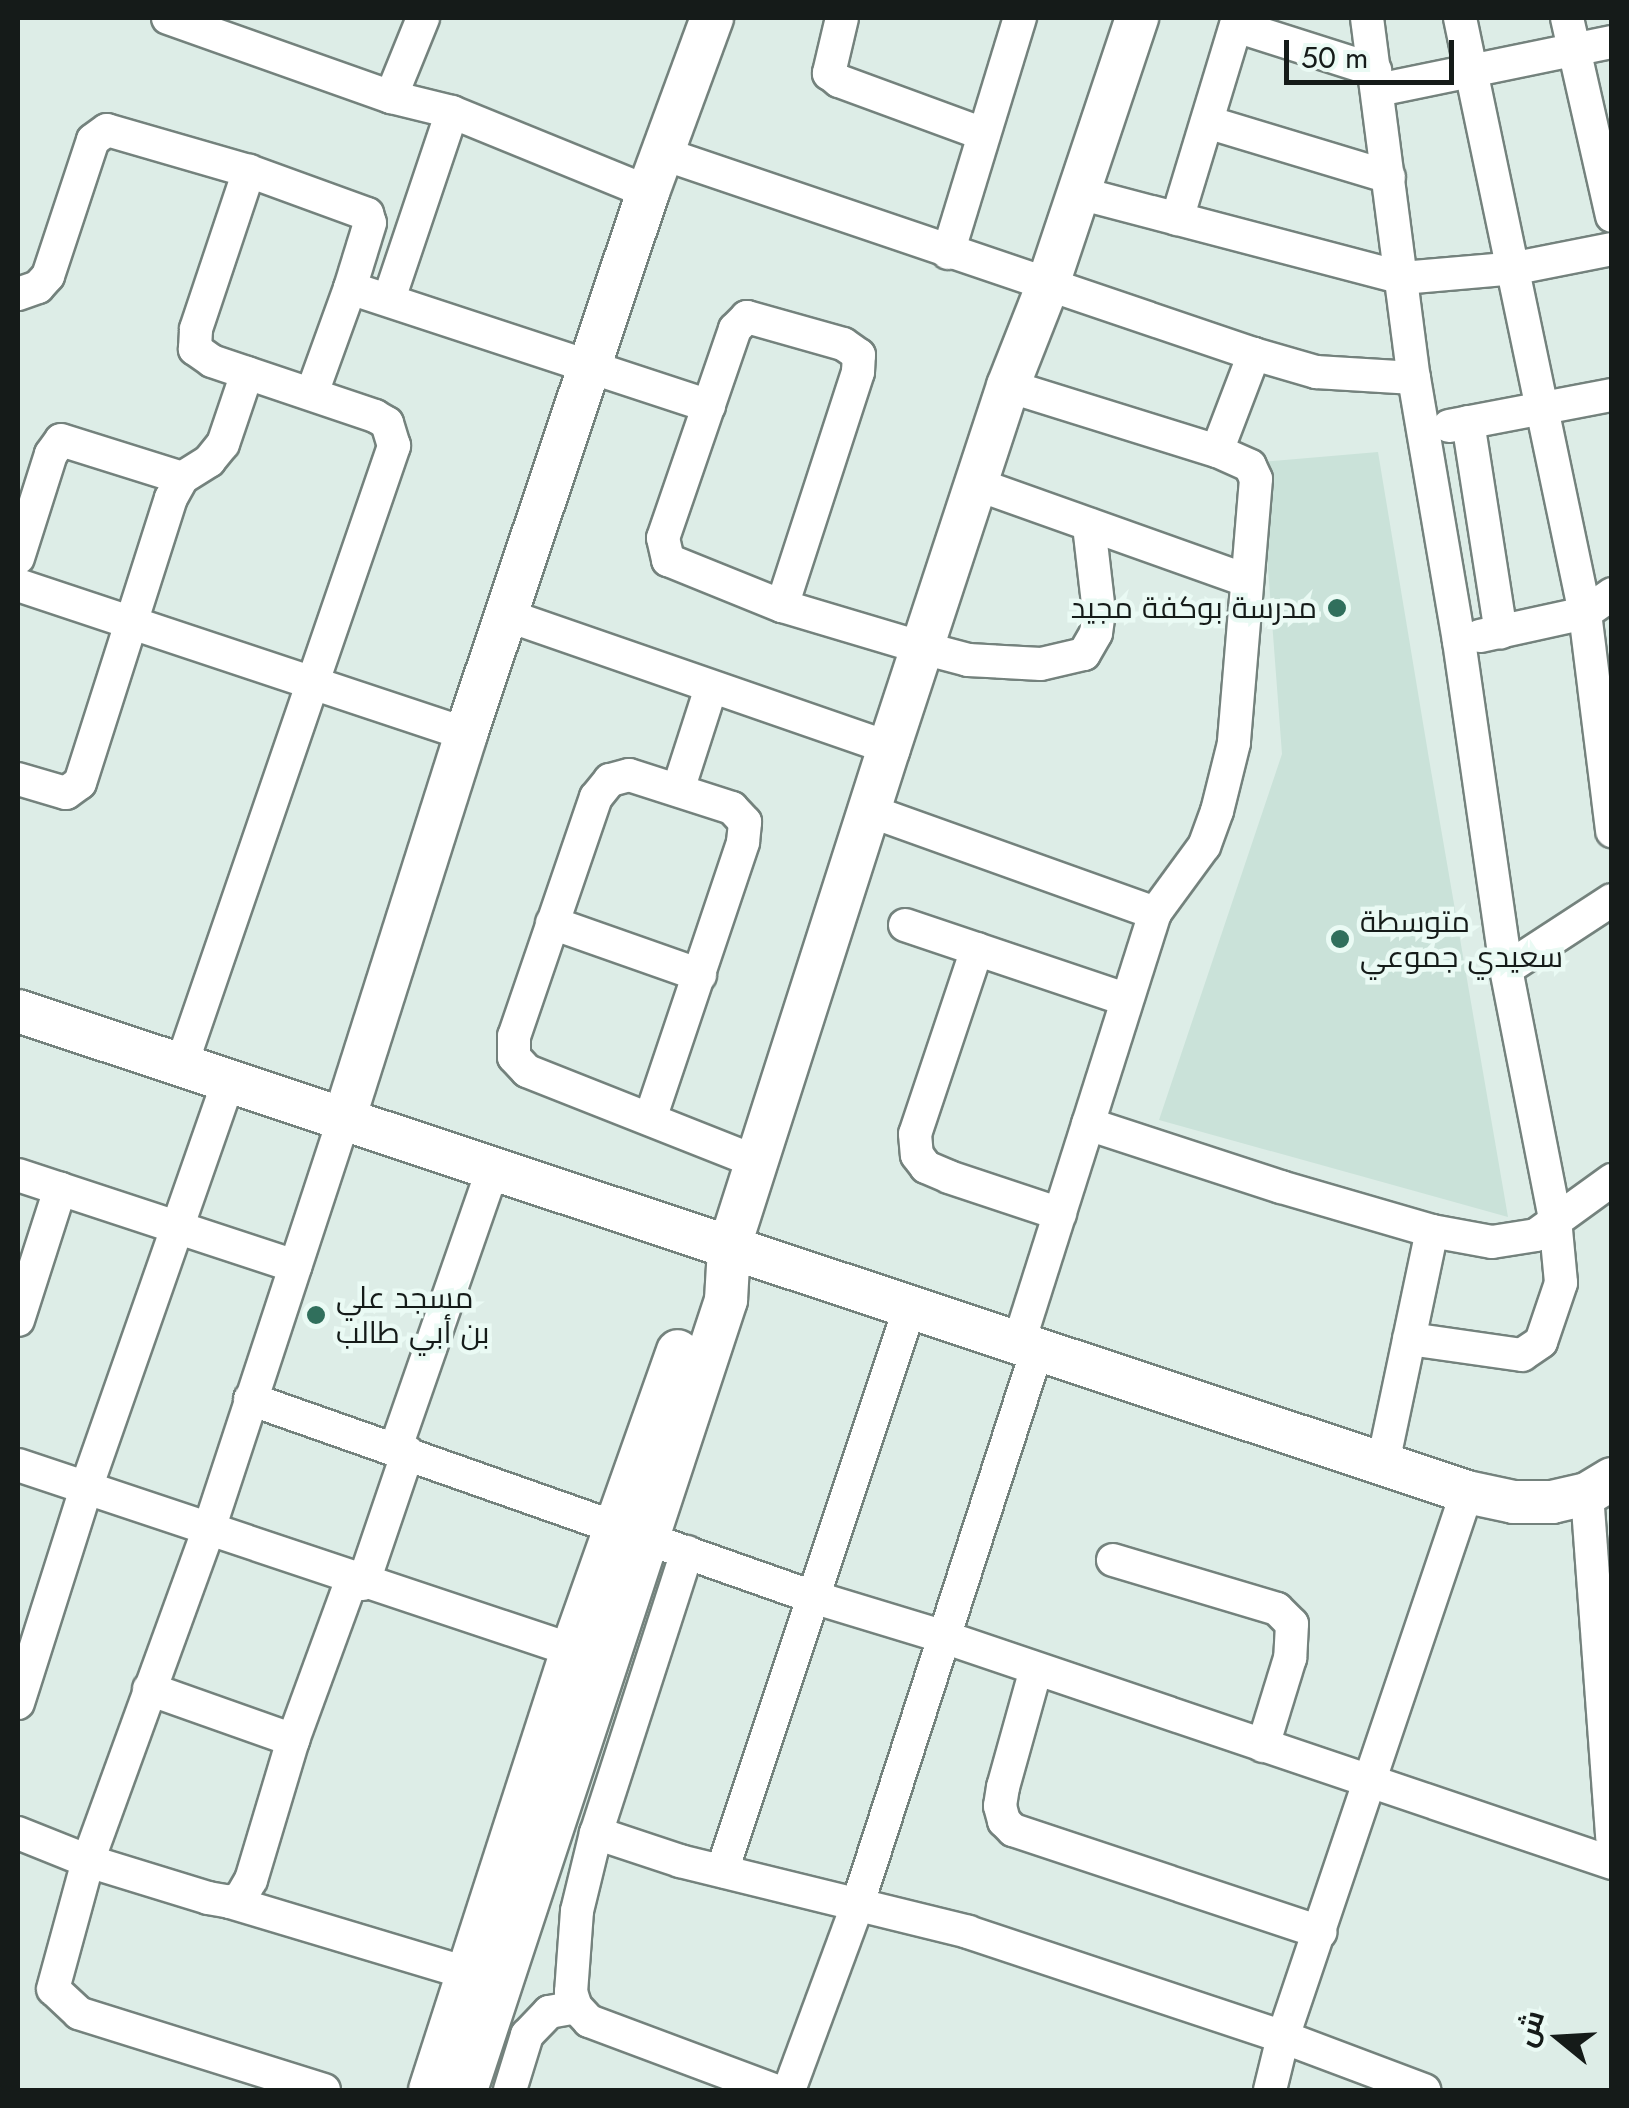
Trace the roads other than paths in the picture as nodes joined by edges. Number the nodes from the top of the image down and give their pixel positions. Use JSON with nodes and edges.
{"nodes":[{"id":1,"x":168,"y":18,"type":"edge"},
{"id":2,"x":424,"y":18,"type":"edge"},
{"id":3,"x":712,"y":18,"type":"edge"},
{"id":4,"x":842,"y":18,"type":"edge"},
{"id":5,"x":1020,"y":18,"type":"edge"},
{"id":6,"x":1137,"y":18,"type":"edge"},
{"id":7,"x":1367,"y":18,"type":"edge"},
{"id":8,"x":1460,"y":18,"type":"edge"},
{"id":9,"x":1237,"y":22,"type":"edge"},
{"id":10,"x":1571,"y":33,"type":"edge"},
{"id":11,"x":1612,"y":42,"type":"edge"},
{"id":12,"x":1472,"y":72,"type":"junction"},
{"id":13,"x":1377,"y":80,"type":"junction"},
{"id":14,"x":391,"y":96,"type":"junction"},
{"id":15,"x":452,"y":112,"type":"junction"},
{"id":16,"x":1206,"y":122,"type":"junction"},
{"id":17,"x":982,"y":134,"type":"junction"},
{"id":18,"x":249,"y":171,"type":"junction"},
{"id":19,"x":656,"y":173,"type":"junction"},
{"id":20,"x":1390,"y":176,"type":"junction"},
{"id":21,"x":1079,"y":194,"type":"junction"},
{"id":22,"x":1612,"y":216,"type":"edge"},
{"id":23,"x":1177,"y":219,"type":"junction"},
{"id":24,"x":1612,"y":249,"type":"edge"},
{"id":25,"x":948,"y":253,"type":"junction"},
{"id":26,"x":1516,"y":268,"type":"junction"},
{"id":27,"x":1402,"y":278,"type":"junction"},
{"id":28,"x":1047,"y":287,"type":"junction"},
{"id":29,"x":350,"y":288,"type":"junction"},
{"id":30,"x":18,"y":294,"type":"edge"},
{"id":31,"x":389,"y":299,"type":"junction"},
{"id":32,"x":1254,"y":354,"type":"junction"},
{"id":33,"x":592,"y":365,"type":"junction"},
{"id":34,"x":247,"y":373,"type":"junction"},
{"id":35,"x":1414,"y":378,"type":"junction"},
{"id":36,"x":1008,"y":386,"type":"junction"},
{"id":37,"x":312,"y":393,"type":"junction"},
{"id":38,"x":1612,"y":394,"type":"edge"},
{"id":39,"x":709,"y":406,"type":"junction"},
{"id":40,"x":1544,"y":407,"type":"junction"},
{"id":41,"x":1468,"y":422,"type":"junction"},
{"id":42,"x":1424,"y":430,"type":"junction"},
{"id":43,"x":1217,"y":451,"type":"junction"},
{"id":44,"x":182,"y":478,"type":"junction"},
{"id":45,"x":30,"y":479,"type":"edge"},
{"id":46,"x":976,"y":484,"type":"junction"},
{"id":47,"x":1089,"y":525,"type":"junction"},
{"id":48,"x":18,"y":558,"type":"edge"},
{"id":49,"x":1246,"y":580,"type":"junction"},
{"id":50,"x":18,"y":585,"type":"edge"},
{"id":51,"x":1598,"y":604,"type":"edge"},
{"id":52,"x":782,"y":606,"type":"junction"},
{"id":53,"x":506,"y":615,"type":"junction"},
{"id":54,"x":132,"y":622,"type":"junction"},
{"id":55,"x":1500,"y":632,"type":"junction"},
{"id":56,"x":1459,"y":640,"type":"junction"},
{"id":57,"x":922,"y":648,"type":"junction"},
{"id":58,"x":310,"y":683,"type":"junction"},
{"id":59,"x":711,"y":688,"type":"junction"},
{"id":60,"x":466,"y":734,"type":"junction"},
{"id":61,"x":889,"y":748,"type":"junction"},
{"id":62,"x":18,"y":779,"type":"edge"},
{"id":63,"x":678,"y":790,"type":"junction"},
{"id":64,"x":870,"y":811,"type":"junction"},
{"id":65,"x":1612,"y":831,"type":"edge"},
{"id":66,"x":1612,"y":900,"type":"edge"},
{"id":67,"x":1154,"y":913,"type":"junction"},
{"id":68,"x":552,"y":922,"type":"junction"},
{"id":69,"x":905,"y":925,"type":"dead end"},
{"id":70,"x":977,"y":949,"type":"junction"},
{"id":71,"x":1506,"y":969,"type":"junction"},
{"id":72,"x":700,"y":975,"type":"junction"},
{"id":73,"x":1124,"y":999,"type":"junction"},
{"id":74,"x":18,"y":1011,"type":"edge"},
{"id":75,"x":181,"y":1066,"type":"junction"},
{"id":76,"x":228,"y":1082,"type":"junction"},
{"id":77,"x":345,"y":1116,"type":"junction"},
{"id":78,"x":650,"y":1116,"type":"junction"},
{"id":79,"x":1088,"y":1124,"type":"junction"},
{"id":80,"x":757,"y":1162,"type":"junction"},
{"id":81,"x":494,"y":1168,"type":"junction"},
{"id":82,"x":18,"y":1176,"type":"edge"},
{"id":83,"x":1612,"y":1180,"type":"edge"},
{"id":84,"x":60,"y":1189,"type":"junction"},
{"id":85,"x":1060,"y":1214,"type":"junction"},
{"id":86,"x":1555,"y":1219,"type":"junction"},
{"id":87,"x":180,"y":1228,"type":"junction"},
{"id":88,"x":1432,"y":1231,"type":"junction"},
{"id":89,"x":729,"y":1248,"type":"junction"},
{"id":90,"x":296,"y":1266,"type":"junction"},
{"id":91,"x":910,"y":1308,"type":"junction"},
{"id":92,"x":18,"y":1320,"type":"edge"},
{"id":93,"x":1409,"y":1340,"type":"junction"},
{"id":94,"x":1027,"y":1347,"type":"junction"},
{"id":95,"x":250,"y":1399,"type":"junction"},
{"id":96,"x":402,"y":1450,"type":"junction"},
{"id":97,"x":1383,"y":1463,"type":"junction"},
{"id":98,"x":18,"y":1465,"type":"edge"},
{"id":99,"x":1599,"y":1486,"type":"edge"},
{"id":100,"x":86,"y":1488,"type":"junction"},
{"id":101,"x":1467,"y":1492,"type":"junction"},
{"id":102,"x":208,"y":1532,"type":"junction"},
{"id":103,"x":650,"y":1540,"type":"junction"},
{"id":104,"x":1113,"y":1560,"type":"dead end"},
{"id":105,"x":358,"y":1582,"type":"junction"},
{"id":106,"x":813,"y":1598,"type":"junction"},
{"id":107,"x":941,"y":1636,"type":"junction"},
{"id":108,"x":572,"y":1650,"type":"junction"},
{"id":109,"x":1036,"y":1670,"type":"junction"},
{"id":110,"x":148,"y":1689,"type":"junction"},
{"id":111,"x":1606,"y":1692,"type":"edge"},
{"id":112,"x":18,"y":1703,"type":"edge"},
{"id":113,"x":293,"y":1740,"type":"junction"},
{"id":114,"x":1263,"y":1746,"type":"junction"},
{"id":115,"x":1370,"y":1783,"type":"junction"},
{"id":116,"x":18,"y":1833,"type":"edge"},
{"id":117,"x":596,"y":1833,"type":"junction"},
{"id":118,"x":1612,"y":1837,"type":"edge"},
{"id":119,"x":88,"y":1861,"type":"junction"},
{"id":120,"x":1612,"y":1862,"type":"edge"},
{"id":121,"x":722,"y":1871,"type":"junction"},
{"id":122,"x":230,"y":1902,"type":"junction"},
{"id":123,"x":858,"y":1904,"type":"junction"},
{"id":124,"x":1320,"y":1932,"type":"junction"},
{"id":125,"x":466,"y":1973,"type":"junction"},
{"id":126,"x":576,"y":2007,"type":"junction"},
{"id":127,"x":1283,"y":2037,"type":"junction"},
{"id":128,"x":324,"y":2090,"type":"edge"},
{"id":129,"x":430,"y":2090,"type":"edge"},
{"id":130,"x":466,"y":2090,"type":"edge"},
{"id":131,"x":510,"y":2090,"type":"edge"},
{"id":132,"x":774,"y":2090,"type":"edge"},
{"id":133,"x":789,"y":2090,"type":"edge"},
{"id":134,"x":1270,"y":2090,"type":"edge"},
{"id":135,"x":1424,"y":2090,"type":"edge"}],
"edges":[{"from":1,"to":14,"type":"street"},
{"from":2,"to":14,"type":"street"},
{"from":3,"to":19,"type":"main road"},
{"from":4,"to":17,"type":"street"},
{"from":5,"to":17,"type":"street"},
{"from":6,"to":21,"type":"main road"},
{"from":7,"to":13,"type":"street"},
{"from":8,"to":12,"type":"street"},
{"from":9,"to":13,"type":"street"},
{"from":9,"to":16,"type":"street"},
{"from":10,"to":11,"type":"street"},
{"from":10,"to":12,"type":"street"},
{"from":10,"to":22,"type":"street"},
{"from":12,"to":13,"type":"street"},
{"from":12,"to":26,"type":"street"},
{"from":13,"to":20,"type":"street"},
{"from":14,"to":15,"type":"street"},
{"from":15,"to":19,"type":"street"},
{"from":15,"to":31,"type":"street"},
{"from":16,"to":20,"type":"street"},
{"from":16,"to":23,"type":"street"},
{"from":17,"to":25,"type":"street"},
{"from":18,"to":29,"type":"street"},
{"from":18,"to":30,"type":"street"},
{"from":18,"to":34,"type":"street"},
{"from":19,"to":25,"type":"street"},
{"from":19,"to":33,"type":"main road"},
{"from":20,"to":27,"type":"street"},
{"from":21,"to":23,"type":"street"},
{"from":21,"to":28,"type":"main road"},
{"from":23,"to":27,"type":"street"},
{"from":24,"to":26,"type":"street"},
{"from":25,"to":28,"type":"street"},
{"from":26,"to":27,"type":"street"},
{"from":26,"to":40,"type":"street"},
{"from":27,"to":35,"type":"street"},
{"from":28,"to":32,"type":"street"},
{"from":28,"to":36,"type":"main road"},
{"from":29,"to":31,"type":"street"},
{"from":29,"to":37,"type":"street"},
{"from":31,"to":33,"type":"street"},
{"from":32,"to":35,"type":"street"},
{"from":32,"to":43,"type":"street"},
{"from":33,"to":39,"type":"street"},
{"from":33,"to":53,"type":"main road"},
{"from":34,"to":37,"type":"street"},
{"from":34,"to":44,"type":"street"},
{"from":35,"to":42,"type":"street"},
{"from":36,"to":43,"type":"street"},
{"from":36,"to":46,"type":"main road"},
{"from":37,"to":58,"type":"street"},
{"from":38,"to":40,"type":"street"},
{"from":39,"to":52,"type":"street"},
{"from":39,"to":52,"type":"street"},
{"from":40,"to":41,"type":"street"},
{"from":40,"to":51,"type":"street"},
{"from":41,"to":42,"type":"street"},
{"from":41,"to":55,"type":"street"},
{"from":42,"to":56,"type":"street"},
{"from":43,"to":49,"type":"street"},
{"from":44,"to":45,"type":"street"},
{"from":44,"to":54,"type":"street"},
{"from":45,"to":48,"type":"street"},
{"from":46,"to":47,"type":"street"},
{"from":46,"to":57,"type":"main road"},
{"from":47,"to":49,"type":"street"},
{"from":47,"to":57,"type":"street"},
{"from":49,"to":67,"type":"street"},
{"from":50,"to":54,"type":"street"},
{"from":51,"to":55,"type":"street"},
{"from":51,"to":65,"type":"street"},
{"from":52,"to":57,"type":"street"},
{"from":53,"to":59,"type":"street"},
{"from":53,"to":60,"type":"main road"},
{"from":54,"to":58,"type":"street"},
{"from":54,"to":62,"type":"street"},
{"from":55,"to":56,"type":"street"},
{"from":56,"to":71,"type":"street"},
{"from":57,"to":61,"type":"main road"},
{"from":58,"to":60,"type":"street"},
{"from":58,"to":75,"type":"street"},
{"from":59,"to":61,"type":"street"},
{"from":59,"to":63,"type":"street"},
{"from":60,"to":77,"type":"main road"},
{"from":61,"to":64,"type":"main road"},
{"from":63,"to":68,"type":"street"},
{"from":63,"to":72,"type":"street"},
{"from":64,"to":67,"type":"street"},
{"from":64,"to":80,"type":"main road"},
{"from":66,"to":71,"type":"street"},
{"from":67,"to":73,"type":"street"},
{"from":68,"to":72,"type":"street"},
{"from":68,"to":78,"type":"street"},
{"from":69,"to":70,"type":"street"},
{"from":70,"to":73,"type":"street"},
{"from":70,"to":85,"type":"street"},
{"from":71,"to":86,"type":"street"},
{"from":72,"to":78,"type":"street"},
{"from":73,"to":79,"type":"street"},
{"from":74,"to":75,"type":"main road"},
{"from":75,"to":76,"type":"main road"},
{"from":76,"to":77,"type":"main road"},
{"from":76,"to":87,"type":"street"},
{"from":77,"to":81,"type":"main road"},
{"from":77,"to":90,"type":"street"},
{"from":78,"to":80,"type":"street"},
{"from":79,"to":85,"type":"street"},
{"from":79,"to":88,"type":"street"},
{"from":80,"to":89,"type":"main road"},
{"from":81,"to":89,"type":"main road"},
{"from":81,"to":96,"type":"street"},
{"from":82,"to":84,"type":"street"},
{"from":83,"to":86,"type":"street"},
{"from":84,"to":87,"type":"street"},
{"from":84,"to":92,"type":"street"},
{"from":85,"to":94,"type":"street"},
{"from":86,"to":88,"type":"street"},
{"from":86,"to":93,"type":"street"},
{"from":87,"to":90,"type":"street"},
{"from":87,"to":100,"type":"street"},
{"from":88,"to":93,"type":"street"},
{"from":89,"to":91,"type":"main road"},
{"from":89,"to":103,"type":"main road"},
{"from":90,"to":95,"type":"street"},
{"from":91,"to":94,"type":"main road"},
{"from":91,"to":106,"type":"street"},
{"from":93,"to":97,"type":"street"},
{"from":94,"to":97,"type":"main road"},
{"from":94,"to":107,"type":"street"},
{"from":95,"to":96,"type":"street"},
{"from":95,"to":102,"type":"street"},
{"from":96,"to":103,"type":"street"},
{"from":96,"to":105,"type":"street"},
{"from":97,"to":101,"type":"main road"},
{"from":98,"to":100,"type":"street"},
{"from":99,"to":101,"type":"main road"},
{"from":99,"to":111,"type":"street"},
{"from":100,"to":102,"type":"street"},
{"from":100,"to":112,"type":"street"},
{"from":101,"to":115,"type":"street"},
{"from":102,"to":105,"type":"street"},
{"from":102,"to":110,"type":"street"},
{"from":103,"to":106,"type":"street"},
{"from":103,"to":108,"type":"main road"},
{"from":103,"to":117,"type":"street"},
{"from":103,"to":130,"type":"main road"},
{"from":104,"to":114,"type":"street"},
{"from":105,"to":108,"type":"street"},
{"from":105,"to":113,"type":"street"},
{"from":106,"to":107,"type":"street"},
{"from":106,"to":121,"type":"street"},
{"from":107,"to":109,"type":"street"},
{"from":107,"to":123,"type":"street"},
{"from":108,"to":125,"type":"main road"},
{"from":109,"to":114,"type":"street"},
{"from":109,"to":124,"type":"street"},
{"from":110,"to":113,"type":"street"},
{"from":110,"to":119,"type":"street"},
{"from":111,"to":118,"type":"street"},
{"from":113,"to":122,"type":"street"},
{"from":114,"to":115,"type":"street"},
{"from":115,"to":120,"type":"street"},
{"from":115,"to":124,"type":"street"},
{"from":116,"to":119,"type":"street"},
{"from":117,"to":121,"type":"street"},
{"from":117,"to":126,"type":"street"},
{"from":119,"to":122,"type":"street"},
{"from":119,"to":128,"type":"street"},
{"from":121,"to":123,"type":"street"},
{"from":122,"to":125,"type":"street"},
{"from":123,"to":127,"type":"street"},
{"from":123,"to":133,"type":"street"},
{"from":124,"to":127,"type":"street"},
{"from":125,"to":129,"type":"main road"},
{"from":126,"to":131,"type":"street"},
{"from":126,"to":132,"type":"street"},
{"from":127,"to":134,"type":"street"},
{"from":127,"to":135,"type":"street"}]}
